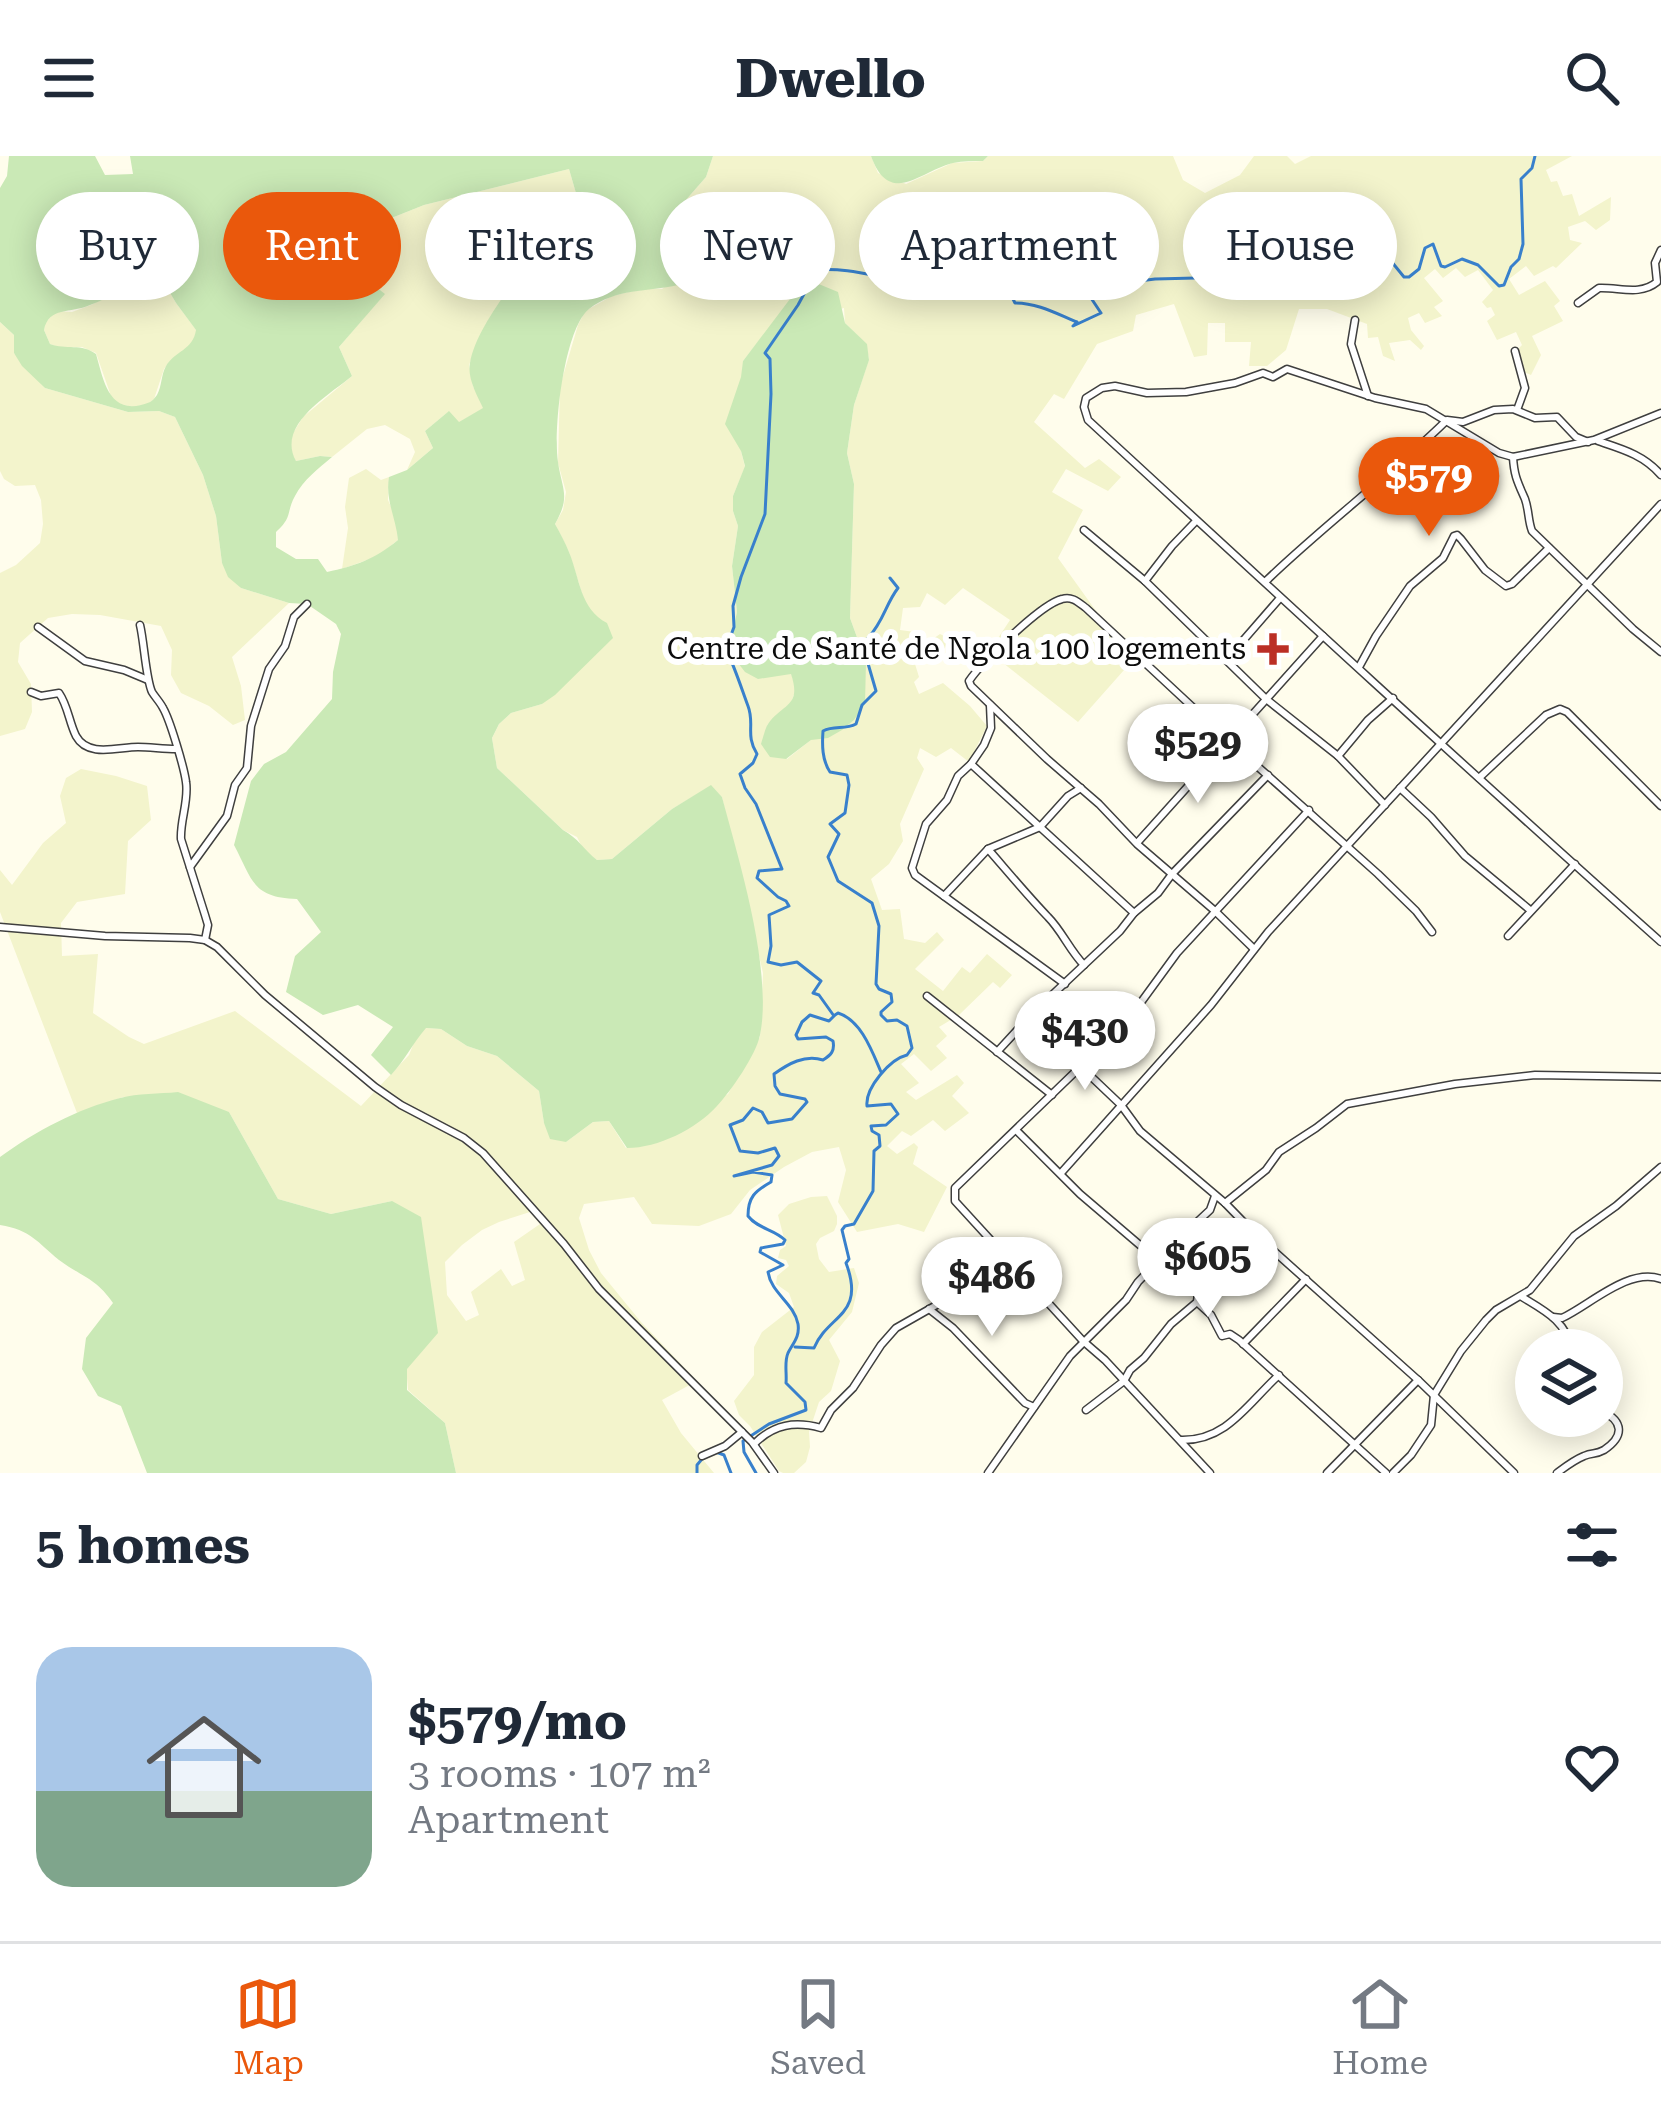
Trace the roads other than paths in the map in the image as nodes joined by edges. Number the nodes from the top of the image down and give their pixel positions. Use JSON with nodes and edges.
{"nodes":[{"id":1,"x":1661,"y":250,"type":"edge"},
{"id":2,"x":1578,"y":303,"type":"dead end"},
{"id":3,"x":1355,"y":320,"type":"dead end"},
{"id":4,"x":1515,"y":351,"type":"dead end"},
{"id":5,"x":1368,"y":396,"type":"junction"},
{"id":6,"x":1517,"y":410,"type":"junction"},
{"id":7,"x":1661,"y":413,"type":"edge"},
{"id":8,"x":1447,"y":420,"type":"junction"},
{"id":9,"x":1591,"y":441,"type":"junction"},
{"id":10,"x":1513,"y":458,"type":"junction"},
{"id":11,"x":1661,"y":475,"type":"edge"},
{"id":12,"x":1661,"y":504,"type":"edge"},
{"id":13,"x":1196,"y":520,"type":"junction"},
{"id":14,"x":1084,"y":530,"type":"dead end"},
{"id":15,"x":1549,"y":548,"type":"junction"},
{"id":16,"x":1145,"y":581,"type":"junction"},
{"id":17,"x":1266,"y":581,"type":"junction"},
{"id":18,"x":1588,"y":585,"type":"junction"},
{"id":19,"x":1280,"y":598,"type":"junction"},
{"id":20,"x":307,"y":604,"type":"dead end"},
{"id":21,"x":140,"y":625,"type":"dead end"},
{"id":22,"x":38,"y":627,"type":"dead end"},
{"id":23,"x":1324,"y":636,"type":"junction"},
{"id":24,"x":1661,"y":652,"type":"edge"},
{"id":25,"x":1226,"y":660,"type":"junction"},
{"id":26,"x":1359,"y":667,"type":"junction"},
{"id":27,"x":148,"y":680,"type":"junction"},
{"id":28,"x":31,"y":692,"type":"dead end"},
{"id":29,"x":1393,"y":698,"type":"junction"},
{"id":30,"x":1266,"y":699,"type":"junction"},
{"id":31,"x":990,"y":705,"type":"junction"},
{"id":32,"x":1228,"y":741,"type":"junction"},
{"id":33,"x":1440,"y":745,"type":"junction"},
{"id":34,"x":176,"y":749,"type":"junction"},
{"id":35,"x":1338,"y":756,"type":"junction"},
{"id":36,"x":971,"y":764,"type":"junction"},
{"id":37,"x":1268,"y":775,"type":"junction"},
{"id":38,"x":1479,"y":778,"type":"junction"},
{"id":39,"x":1081,"y":788,"type":"junction"},
{"id":40,"x":1400,"y":788,"type":"junction"},
{"id":41,"x":1385,"y":805,"type":"junction"},
{"id":42,"x":1661,"y":806,"type":"edge"},
{"id":43,"x":1309,"y":810,"type":"junction"},
{"id":44,"x":1040,"y":827,"type":"junction"},
{"id":45,"x":1137,"y":844,"type":"junction"},
{"id":46,"x":1347,"y":846,"type":"junction"},
{"id":47,"x":988,"y":850,"type":"junction"},
{"id":48,"x":1575,"y":864,"type":"junction"},
{"id":49,"x":190,"y":867,"type":"junction"},
{"id":50,"x":1172,"y":874,"type":"junction"},
{"id":51,"x":944,"y":896,"type":"junction"},
{"id":52,"x":1215,"y":910,"type":"junction"},
{"id":53,"x":1530,"y":910,"type":"junction"},
{"id":54,"x":1134,"y":914,"type":"junction"},
{"id":55,"x":0,"y":927,"type":"edge"},
{"id":56,"x":1432,"y":932,"type":"dead end"},
{"id":57,"x":1508,"y":936,"type":"dead end"},
{"id":58,"x":205,"y":940,"type":"junction"},
{"id":59,"x":1661,"y":942,"type":"edge"},
{"id":60,"x":1254,"y":950,"type":"junction"},
{"id":61,"x":1084,"y":965,"type":"junction"},
{"id":62,"x":1065,"y":984,"type":"junction"},
{"id":63,"x":927,"y":996,"type":"dead end"},
{"id":64,"x":997,"y":1052,"type":"junction"},
{"id":65,"x":1081,"y":1067,"type":"junction"},
{"id":66,"x":1661,"y":1077,"type":"edge"},
{"id":67,"x":1052,"y":1095,"type":"junction"},
{"id":68,"x":1121,"y":1105,"type":"junction"},
{"id":69,"x":1017,"y":1131,"type":"junction"},
{"id":70,"x":1661,"y":1167,"type":"edge"},
{"id":71,"x":1061,"y":1173,"type":"junction"},
{"id":72,"x":1215,"y":1196,"type":"junction"},
{"id":73,"x":1225,"y":1203,"type":"junction"},
{"id":74,"x":998,"y":1250,"type":"junction"},
{"id":75,"x":1156,"y":1264,"type":"junction"},
{"id":76,"x":1306,"y":1279,"type":"junction"},
{"id":77,"x":1661,"y":1279,"type":"edge"},
{"id":78,"x":1522,"y":1297,"type":"junction"},
{"id":79,"x":1197,"y":1302,"type":"junction"},
{"id":80,"x":929,"y":1309,"type":"junction"},
{"id":81,"x":1553,"y":1317,"type":"junction"},
{"id":82,"x":1564,"y":1329,"type":"edge"},
{"id":83,"x":1083,"y":1341,"type":"junction"},
{"id":84,"x":1243,"y":1344,"type":"junction"},
{"id":85,"x":1279,"y":1375,"type":"junction"},
{"id":86,"x":1418,"y":1380,"type":"junction"},
{"id":87,"x":1124,"y":1381,"type":"junction"},
{"id":88,"x":1434,"y":1395,"type":"junction"},
{"id":89,"x":1034,"y":1407,"type":"junction"},
{"id":90,"x":1086,"y":1410,"type":"dead end"},
{"id":91,"x":743,"y":1433,"type":"junction"},
{"id":92,"x":1616,"y":1437,"type":"edge"},
{"id":93,"x":1181,"y":1439,"type":"junction"},
{"id":94,"x":753,"y":1443,"type":"junction"},
{"id":95,"x":1354,"y":1443,"type":"junction"},
{"id":96,"x":702,"y":1456,"type":"dead end"},
{"id":97,"x":774,"y":1473,"type":"edge"},
{"id":98,"x":988,"y":1473,"type":"edge"},
{"id":99,"x":1210,"y":1473,"type":"edge"},
{"id":100,"x":1327,"y":1473,"type":"edge"},
{"id":101,"x":1390,"y":1473,"type":"edge"},
{"id":102,"x":1514,"y":1473,"type":"edge"},
{"id":103,"x":1557,"y":1473,"type":"edge"}],
"edges":[{"from":1,"to":2,"type":"street"},
{"from":3,"to":5,"type":"street"},
{"from":4,"to":6,"type":"street"},
{"from":5,"to":8,"type":"street"},
{"from":5,"to":13,"type":"street"},
{"from":6,"to":8,"type":"street"},
{"from":6,"to":9,"type":"street"},
{"from":7,"to":9,"type":"street"},
{"from":8,"to":10,"type":"street"},
{"from":8,"to":17,"type":"street"},
{"from":9,"to":10,"type":"street"},
{"from":9,"to":11,"type":"street"},
{"from":10,"to":15,"type":"street"},
{"from":12,"to":18,"type":"street"},
{"from":13,"to":16,"type":"street"},
{"from":13,"to":17,"type":"street"},
{"from":14,"to":16,"type":"street"},
{"from":15,"to":18,"type":"street"},
{"from":15,"to":26,"type":"street"},
{"from":16,"to":25,"type":"street"},
{"from":17,"to":19,"type":"street"},
{"from":18,"to":24,"type":"street"},
{"from":18,"to":33,"type":"street"},
{"from":19,"to":23,"type":"street"},
{"from":19,"to":25,"type":"street"},
{"from":20,"to":49,"type":"street"},
{"from":21,"to":27,"type":"street"},
{"from":22,"to":27,"type":"street"},
{"from":23,"to":26,"type":"street"},
{"from":23,"to":30,"type":"street"},
{"from":25,"to":30,"type":"street"},
{"from":26,"to":29,"type":"street"},
{"from":27,"to":34,"type":"street"},
{"from":28,"to":34,"type":"street"},
{"from":29,"to":33,"type":"street"},
{"from":29,"to":35,"type":"street"},
{"from":30,"to":32,"type":"street"},
{"from":30,"to":35,"type":"street"},
{"from":31,"to":32,"type":"street"},
{"from":31,"to":36,"type":"street"},
{"from":31,"to":39,"type":"street"},
{"from":32,"to":37,"type":"street"},
{"from":32,"to":45,"type":"street"},
{"from":33,"to":38,"type":"street"},
{"from":33,"to":40,"type":"street"},
{"from":34,"to":49,"type":"street"},
{"from":35,"to":41,"type":"street"},
{"from":36,"to":44,"type":"street"},
{"from":36,"to":51,"type":"street"},
{"from":37,"to":43,"type":"street"},
{"from":37,"to":50,"type":"street"},
{"from":38,"to":42,"type":"street"},
{"from":38,"to":48,"type":"street"},
{"from":39,"to":44,"type":"street"},
{"from":39,"to":45,"type":"street"},
{"from":40,"to":41,"type":"street"},
{"from":40,"to":53,"type":"street"},
{"from":41,"to":46,"type":"street"},
{"from":43,"to":46,"type":"street"},
{"from":43,"to":52,"type":"street"},
{"from":44,"to":47,"type":"street"},
{"from":44,"to":54,"type":"street"},
{"from":45,"to":50,"type":"street"},
{"from":46,"to":56,"type":"street"},
{"from":46,"to":60,"type":"street"},
{"from":47,"to":51,"type":"street"},
{"from":47,"to":61,"type":"street"},
{"from":48,"to":53,"type":"street"},
{"from":48,"to":59,"type":"street"},
{"from":49,"to":58,"type":"street"},
{"from":50,"to":52,"type":"street"},
{"from":50,"to":54,"type":"street"},
{"from":51,"to":62,"type":"street"},
{"from":52,"to":60,"type":"street"},
{"from":52,"to":65,"type":"street"},
{"from":53,"to":57,"type":"street"},
{"from":54,"to":61,"type":"street"},
{"from":55,"to":58,"type":"street"},
{"from":58,"to":91,"type":"street"},
{"from":60,"to":68,"type":"street"},
{"from":61,"to":62,"type":"street"},
{"from":62,"to":64,"type":"street"},
{"from":63,"to":64,"type":"street"},
{"from":64,"to":67,"type":"street"},
{"from":65,"to":67,"type":"street"},
{"from":65,"to":68,"type":"street"},
{"from":66,"to":73,"type":"street"},
{"from":67,"to":69,"type":"street"},
{"from":68,"to":71,"type":"street"},
{"from":68,"to":72,"type":"street"},
{"from":69,"to":71,"type":"street"},
{"from":69,"to":74,"type":"street"},
{"from":70,"to":78,"type":"street"},
{"from":71,"to":75,"type":"street"},
{"from":72,"to":73,"type":"street"},
{"from":72,"to":75,"type":"street"},
{"from":73,"to":76,"type":"street"},
{"from":74,"to":80,"type":"street"},
{"from":74,"to":83,"type":"street"},
{"from":75,"to":79,"type":"street"},
{"from":75,"to":83,"type":"street"},
{"from":76,"to":84,"type":"street"},
{"from":76,"to":86,"type":"street"},
{"from":77,"to":81,"type":"street"},
{"from":78,"to":81,"type":"street"},
{"from":78,"to":88,"type":"street"},
{"from":79,"to":84,"type":"street"},
{"from":79,"to":87,"type":"street"},
{"from":80,"to":89,"type":"street"},
{"from":80,"to":94,"type":"street"},
{"from":81,"to":82,"type":"street"},
{"from":83,"to":87,"type":"street"},
{"from":83,"to":89,"type":"street"},
{"from":84,"to":85,"type":"street"},
{"from":85,"to":93,"type":"street"},
{"from":85,"to":95,"type":"street"},
{"from":86,"to":88,"type":"street"},
{"from":86,"to":95,"type":"street"},
{"from":87,"to":90,"type":"street"},
{"from":87,"to":93,"type":"street"},
{"from":88,"to":101,"type":"street"},
{"from":88,"to":102,"type":"street"},
{"from":89,"to":98,"type":"street"},
{"from":91,"to":94,"type":"street"},
{"from":91,"to":96,"type":"street"},
{"from":92,"to":103,"type":"street"},
{"from":93,"to":99,"type":"street"},
{"from":94,"to":97,"type":"street"},
{"from":95,"to":100,"type":"street"},
{"from":95,"to":101,"type":"street"}]}
